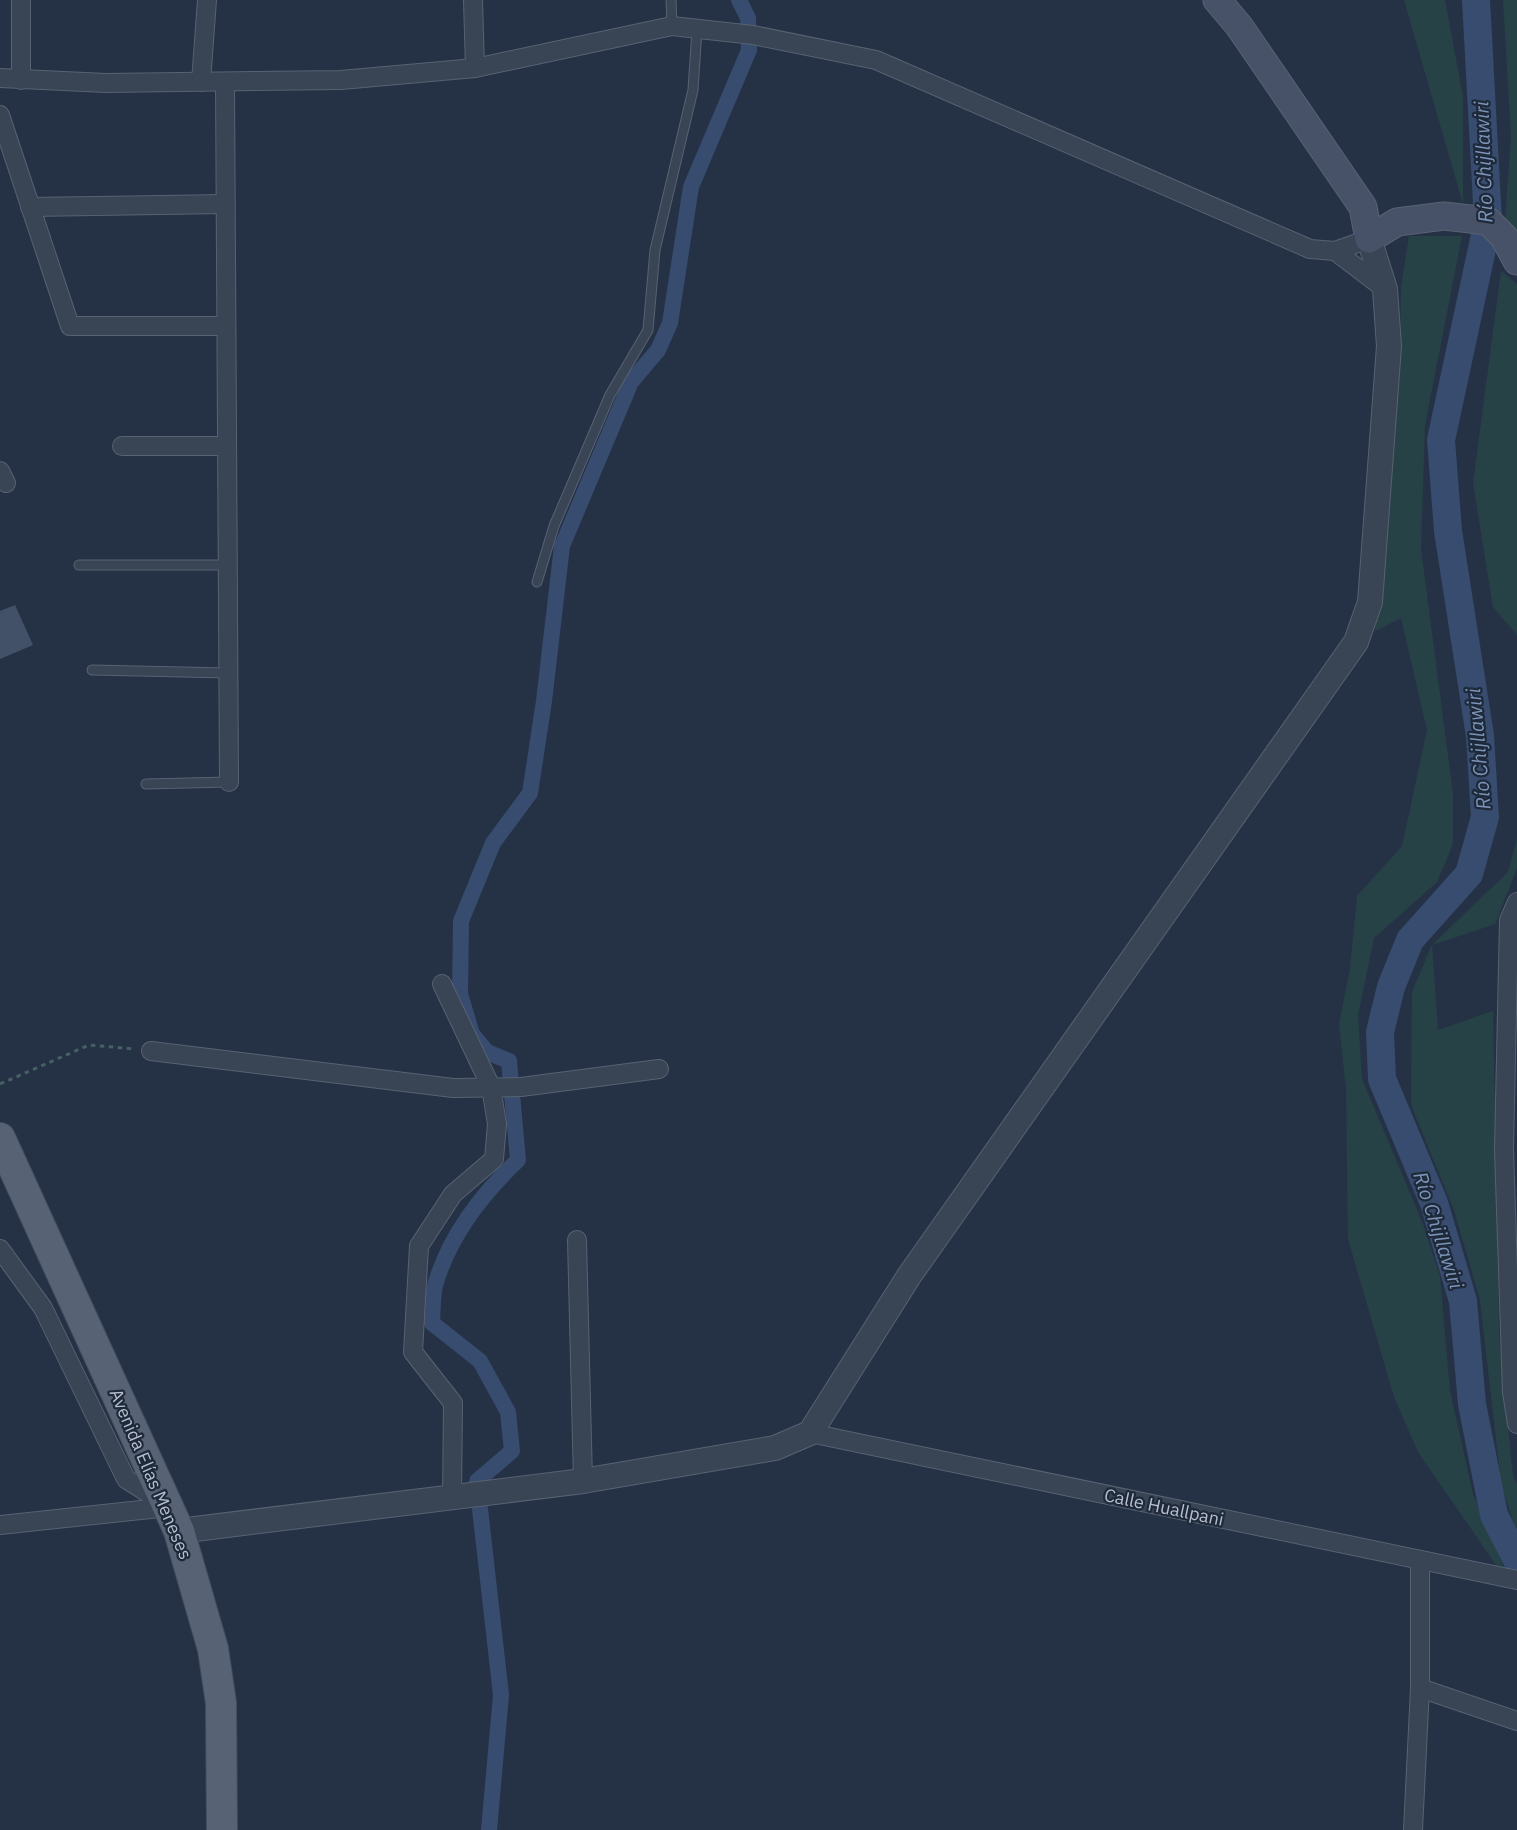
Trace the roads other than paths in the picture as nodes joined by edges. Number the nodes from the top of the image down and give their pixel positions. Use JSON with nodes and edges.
{"nodes":[{"id":1,"x":21,"y":0,"type":"edge"},
{"id":2,"x":207,"y":0,"type":"edge"},
{"id":3,"x":473,"y":0,"type":"edge"},
{"id":4,"x":671,"y":0,"type":"edge"},
{"id":5,"x":1217,"y":0,"type":"edge"},
{"id":6,"x":672,"y":27,"type":"junction"},
{"id":7,"x":705,"y":30,"type":"junction"},
{"id":8,"x":475,"y":68,"type":"junction"},
{"id":9,"x":0,"y":78,"type":"edge"},
{"id":10,"x":21,"y":80,"type":"junction"},
{"id":11,"x":201,"y":82,"type":"junction"},
{"id":12,"x":225,"y":82,"type":"junction"},
{"id":13,"x":0,"y":115,"type":"edge"},
{"id":14,"x":7,"y":161,"type":"edge"},
{"id":15,"x":225,"y":204,"type":"junction"},
{"id":16,"x":30,"y":207,"type":"junction"},
{"id":17,"x":1369,"y":239,"type":"junction"},
{"id":18,"x":1335,"y":251,"type":"junction"},
{"id":19,"x":1517,"y":261,"type":"edge"},
{"id":20,"x":1385,"y":290,"type":"junction"},
{"id":21,"x":226,"y":326,"type":"junction"},
{"id":22,"x":122,"y":446,"type":"dead end"},
{"id":23,"x":226,"y":446,"type":"junction"},
{"id":24,"x":79,"y":565,"type":"dead end"},
{"id":25,"x":228,"y":565,"type":"junction"},
{"id":26,"x":537,"y":582,"type":"dead end"},
{"id":27,"x":92,"y":670,"type":"dead end"},
{"id":28,"x":228,"y":673,"type":"junction"},
{"id":29,"x":229,"y":782,"type":"joint"},
{"id":30,"x":146,"y":783,"type":"dead end"},
{"id":31,"x":1517,"y":902,"type":"edge"},
{"id":32,"x":442,"y":984,"type":"dead end"},
{"id":33,"x":151,"y":1051,"type":"road end"},
{"id":34,"x":659,"y":1069,"type":"dead end"},
{"id":35,"x":505,"y":1087,"type":"junction"},
{"id":36,"x":0,"y":1137,"type":"edge"},
{"id":37,"x":577,"y":1240,"type":"dead end"},
{"id":38,"x":0,"y":1249,"type":"edge"},
{"id":39,"x":1517,"y":1424,"type":"edge"},
{"id":40,"x":810,"y":1432,"type":"junction"},
{"id":41,"x":584,"y":1481,"type":"junction"},
{"id":42,"x":452,"y":1498,"type":"junction"},
{"id":43,"x":174,"y":1519,"type":"junction"},
{"id":44,"x":0,"y":1525,"type":"edge"},
{"id":45,"x":1420,"y":1560,"type":"junction"},
{"id":46,"x":1510,"y":1578,"type":"edge"},
{"id":47,"x":1419,"y":1688,"type":"junction"},
{"id":48,"x":1517,"y":1721,"type":"edge"},
{"id":49,"x":222,"y":1830,"type":"edge"},
{"id":50,"x":1413,"y":1830,"type":"edge"}],
"edges":[{"from":1,"to":10,"type":"street"},
{"from":2,"to":11,"type":"street"},
{"from":3,"to":8,"type":"street"},
{"from":4,"to":6,"type":"lane"},
{"from":5,"to":17,"type":"main road"},
{"from":6,"to":7,"type":"street"},
{"from":6,"to":8,"type":"street"},
{"from":7,"to":18,"type":"street"},
{"from":7,"to":26,"type":"lane"},
{"from":8,"to":12,"type":"street"},
{"from":9,"to":10,"type":"street"},
{"from":10,"to":11,"type":"street"},
{"from":11,"to":12,"type":"street"},
{"from":12,"to":15,"type":"street"},
{"from":13,"to":14,"type":"street"},
{"from":14,"to":16,"type":"street"},
{"from":15,"to":16,"type":"street"},
{"from":15,"to":21,"type":"street"},
{"from":16,"to":21,"type":"street"},
{"from":17,"to":18,"type":"street"},
{"from":17,"to":19,"type":"main road"},
{"from":17,"to":20,"type":"street"},
{"from":18,"to":20,"type":"street"},
{"from":20,"to":40,"type":"street"},
{"from":21,"to":23,"type":"street"},
{"from":22,"to":23,"type":"street"},
{"from":23,"to":25,"type":"street"},
{"from":24,"to":25,"type":"lane"},
{"from":25,"to":28,"type":"street"},
{"from":27,"to":28,"type":"lane"},
{"from":28,"to":29,"type":"street"},
{"from":29,"to":30,"type":"lane"},
{"from":31,"to":39,"type":"street"},
{"from":32,"to":35,"type":"street"},
{"from":33,"to":35,"type":"street"},
{"from":34,"to":35,"type":"street"},
{"from":35,"to":42,"type":"street"},
{"from":36,"to":43,"type":"main road","name":"Avenida Elías Meneses"},
{"from":37,"to":41,"type":"street"},
{"from":38,"to":43,"type":"street"},
{"from":40,"to":41,"type":"street"},
{"from":40,"to":45,"type":"street","name":"Calle Huallpani"},
{"from":41,"to":42,"type":"street"},
{"from":42,"to":43,"type":"street"},
{"from":43,"to":44,"type":"street"},
{"from":43,"to":49,"type":"main road","name":"Avenida Elías Meneses"},
{"from":45,"to":46,"type":"street","name":"Calle Huallpani"},
{"from":45,"to":47,"type":"street"},
{"from":47,"to":48,"type":"street"},
{"from":47,"to":50,"type":"street"}]}
